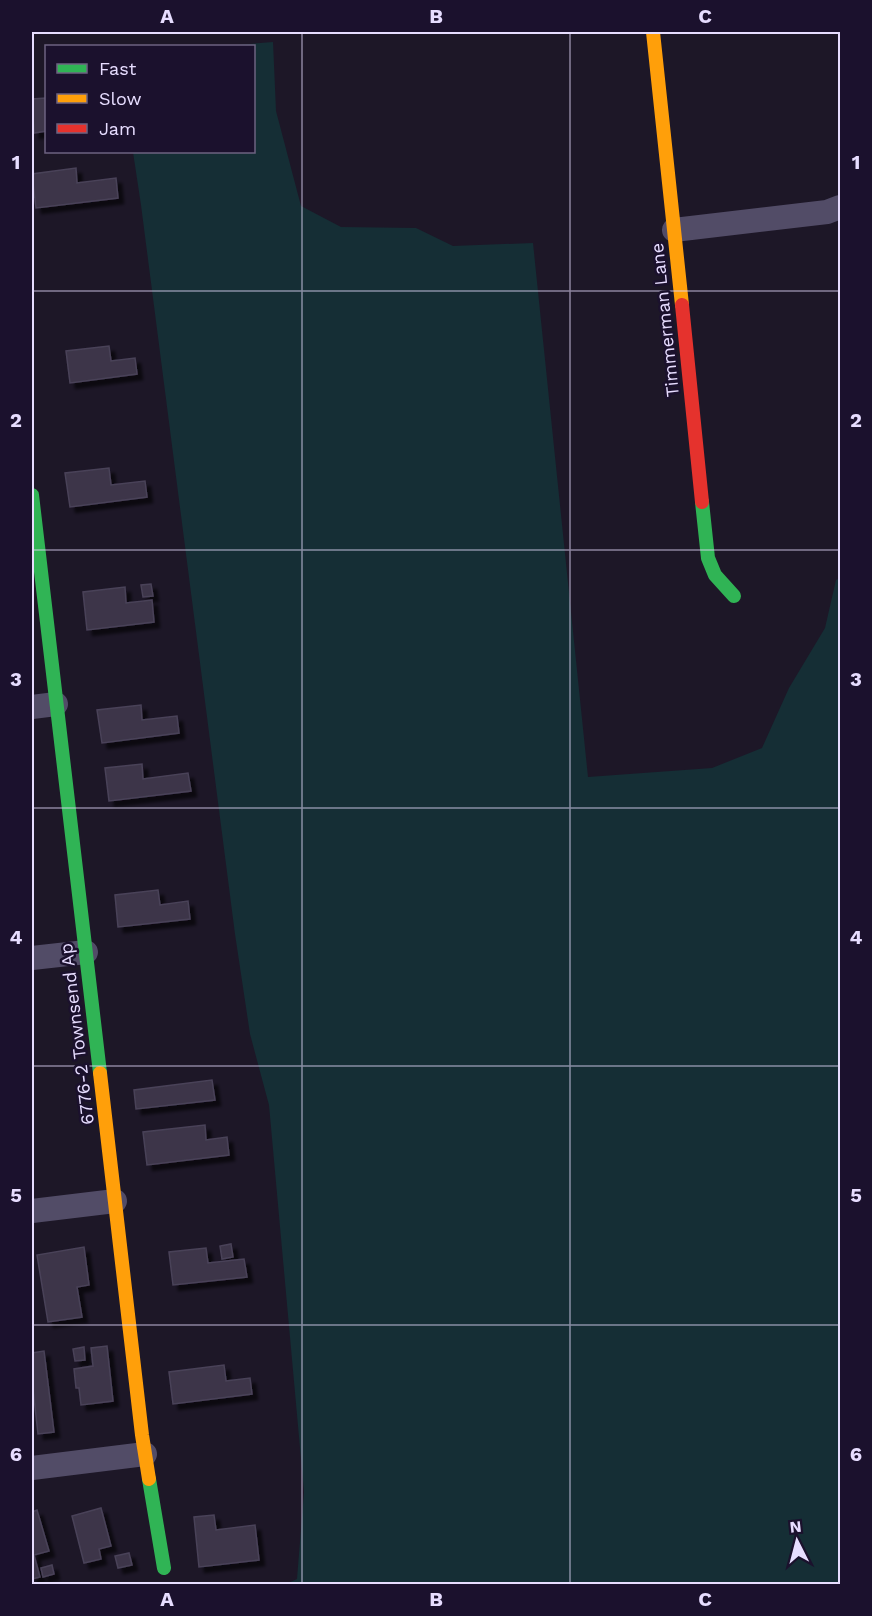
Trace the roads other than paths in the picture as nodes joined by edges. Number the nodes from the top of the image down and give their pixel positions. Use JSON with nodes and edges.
{"nodes":[{"id":1,"x":653,"y":32,"type":"edge"},
{"id":2,"x":840,"y":207,"type":"edge"},
{"id":3,"x":674,"y":230,"type":"junction"},
{"id":4,"x":32,"y":495,"type":"edge"},
{"id":5,"x":734,"y":596,"type":"dead end"},
{"id":6,"x":56,"y":704,"type":"junction"},
{"id":7,"x":32,"y":707,"type":"edge"},
{"id":8,"x":86,"y":952,"type":"junction"},
{"id":9,"x":32,"y":958,"type":"edge"},
{"id":10,"x":115,"y":1201,"type":"junction"},
{"id":11,"x":32,"y":1211,"type":"edge"},
{"id":12,"x":145,"y":1454,"type":"junction"},
{"id":13,"x":32,"y":1468,"type":"edge"},
{"id":14,"x":164,"y":1568,"type":"dead end"}],
"edges":[{"from":1,"to":3,"type":"street","name":"Timmerman Lane"},
{"from":2,"to":3,"type":"street"},
{"from":3,"to":5,"type":"street","name":"Timmerman Lane"},
{"from":4,"to":6,"type":"street","name":"6776-2 Townsend Ap"},
{"from":6,"to":7,"type":"street"},
{"from":6,"to":8,"type":"street","name":"6776-2 Townsend Ap"},
{"from":8,"to":9,"type":"street"},
{"from":8,"to":10,"type":"street","name":"6776-2 Townsend Ap"},
{"from":10,"to":11,"type":"street"},
{"from":10,"to":12,"type":"street","name":"6776-2 Townsend Ap"},
{"from":12,"to":13,"type":"street"},
{"from":12,"to":14,"type":"street","name":"6776-2 Townsend Ap"}]}
